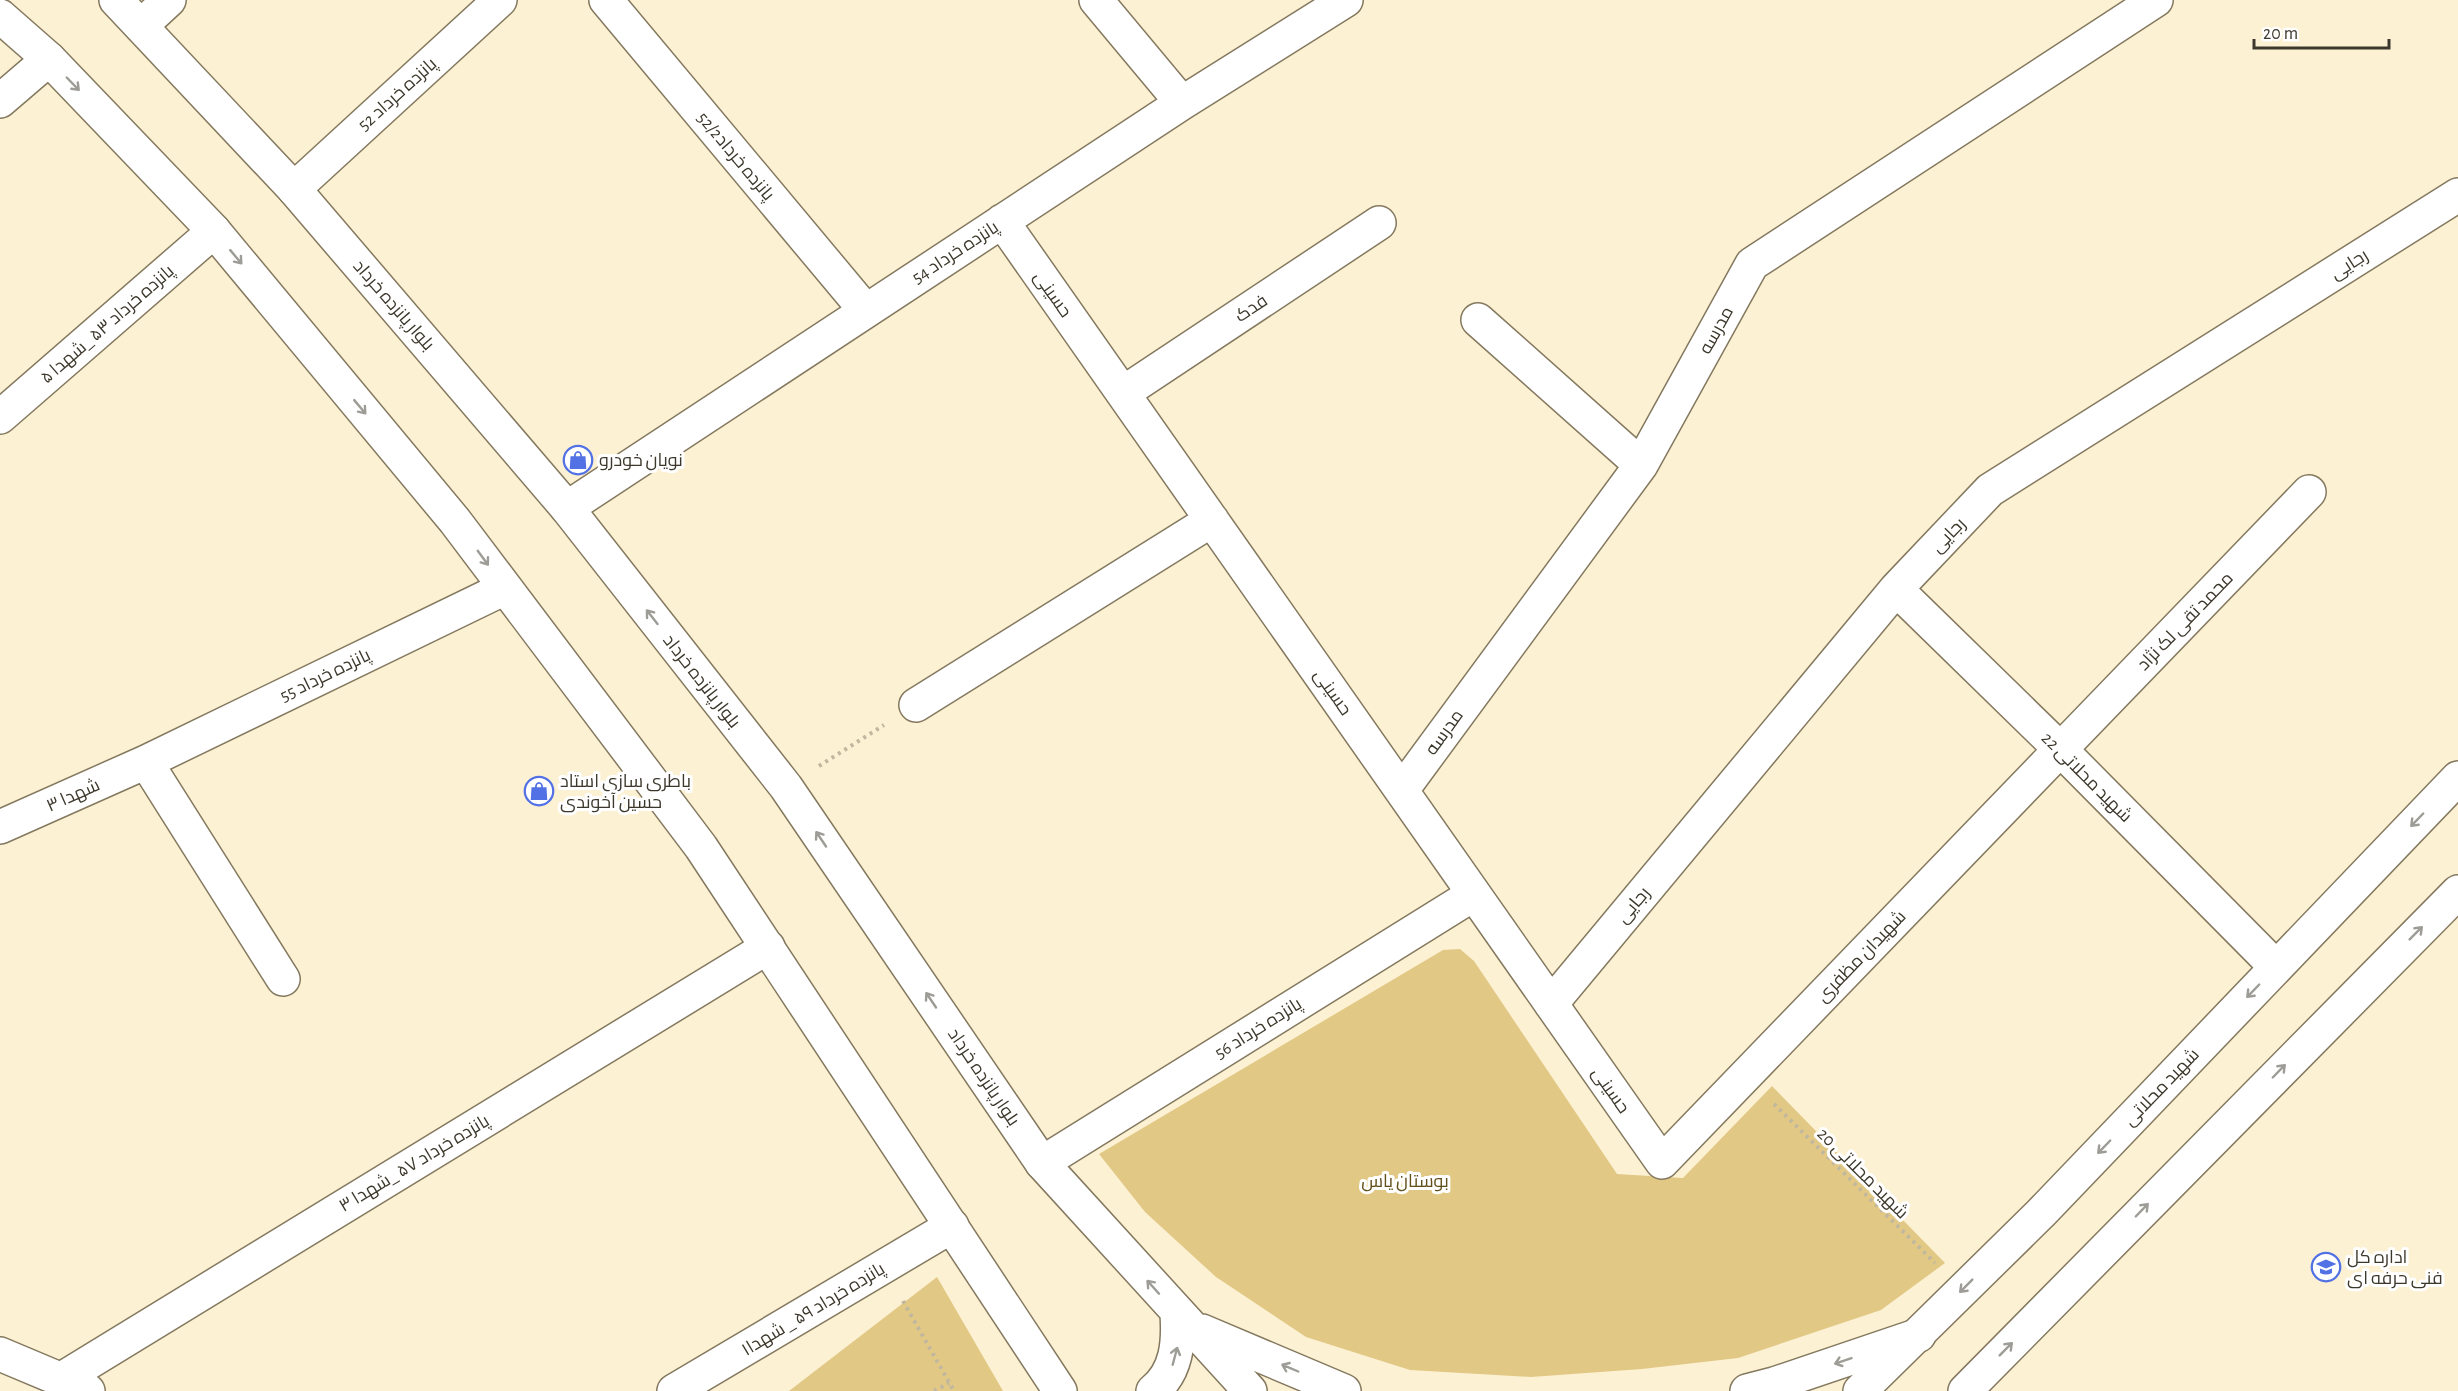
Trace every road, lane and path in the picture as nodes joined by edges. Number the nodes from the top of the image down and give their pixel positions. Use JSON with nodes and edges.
{"nodes":[{"id":1,"x":117,"y":0,"type":"edge"},
{"id":2,"x":169,"y":0,"type":"edge"},
{"id":3,"x":500,"y":0,"type":"edge"},
{"id":4,"x":606,"y":0,"type":"edge"},
{"id":5,"x":1096,"y":0,"type":"edge"},
{"id":6,"x":1346,"y":0,"type":"edge"},
{"id":7,"x":2156,"y":0,"type":"edge"},
{"id":8,"x":0,"y":15,"type":"edge"},
{"id":9,"x":141,"y":26,"type":"junction"},
{"id":10,"x":49,"y":59,"type":"junction"},
{"id":11,"x":0,"y":101,"type":"edge"},
{"id":12,"x":1182,"y":103,"type":"junction"},
{"id":13,"x":294,"y":189,"type":"junction"},
{"id":14,"x":2458,"y":195,"type":"edge"},
{"id":15,"x":1002,"y":221,"type":"junction"},
{"id":16,"x":1379,"y":223,"type":"dead end"},
{"id":17,"x":214,"y":231,"type":"junction"},
{"id":18,"x":866,"y":311,"type":"junction"},
{"id":19,"x":1478,"y":320,"type":"dead end"},
{"id":20,"x":1123,"y":393,"type":"junction"},
{"id":21,"x":0,"y":417,"type":"edge"},
{"id":22,"x":1641,"y":465,"type":"junction"},
{"id":23,"x":2309,"y":492,"type":"dead end"},
{"id":24,"x":567,"y":508,"type":"junction"},
{"id":25,"x":1212,"y":520,"type":"junction"},
{"id":26,"x":505,"y":588,"type":"junction"},
{"id":27,"x":1896,"y":590,"type":"junction"},
{"id":28,"x":916,"y":705,"type":"joint"},
{"id":29,"x":2061,"y":750,"type":"junction"},
{"id":30,"x":146,"y":762,"type":"junction"},
{"id":31,"x":2458,"y":778,"type":"edge"},
{"id":32,"x":786,"y":788,"type":"junction"},
{"id":33,"x":1402,"y":790,"type":"junction"},
{"id":34,"x":0,"y":827,"type":"edge"},
{"id":35,"x":2458,"y":892,"type":"edge"},
{"id":36,"x":1474,"y":894,"type":"junction"},
{"id":37,"x":768,"y":947,"type":"junction"},
{"id":38,"x":2276,"y":967,"type":"junction"},
{"id":39,"x":283,"y":979,"type":"dead end"},
{"id":40,"x":1551,"y":1004,"type":"junction"},
{"id":41,"x":1746,"y":1076,"type":"junction"},
{"id":42,"x":1662,"y":1162,"type":"joint"},
{"id":43,"x":1042,"y":1163,"type":"junction"},
{"id":44,"x":952,"y":1226,"type":"junction"},
{"id":45,"x":884,"y":1267,"type":"junction"},
{"id":46,"x":1962,"y":1290,"type":"junction"},
{"id":47,"x":1184,"y":1320,"type":"junction"},
{"id":48,"x":1919,"y":1335,"type":"junction"},
{"id":49,"x":0,"y":1354,"type":"edge"},
{"id":50,"x":949,"y":1383,"type":"junction"},
{"id":51,"x":74,"y":1385,"type":"edge"},
{"id":52,"x":674,"y":1391,"type":"edge"},
{"id":53,"x":934,"y":1391,"type":"edge"},
{"id":54,"x":954,"y":1391,"type":"edge"},
{"id":55,"x":1060,"y":1391,"type":"edge"},
{"id":56,"x":1153,"y":1391,"type":"edge"},
{"id":57,"x":1250,"y":1391,"type":"edge"},
{"id":58,"x":1344,"y":1391,"type":"edge"},
{"id":59,"x":1747,"y":1391,"type":"edge"},
{"id":60,"x":1860,"y":1391,"type":"edge"},
{"id":61,"x":1965,"y":1391,"type":"edge"}],
"edges":[{"from":1,"to":9,"type":"street","name":"بلوار پانزده خرداد"},
{"from":2,"to":9,"type":"street"},
{"from":3,"to":13,"type":"street","name":"پانزده خرداد 52"},
{"from":4,"to":18,"type":"street","name":"پانزده خرداد52/2"},
{"from":5,"to":12,"type":"street"},
{"from":6,"to":12,"type":"street","name":"پانزده خرداد 54"},
{"from":7,"to":22,"type":"street","name":"مدرسه"},
{"from":8,"to":10,"type":"street"},
{"from":9,"to":13,"type":"street","name":"بلوار پانزده خرداد"},
{"from":10,"to":11,"type":"street"},
{"from":10,"to":17,"type":"street","one_way":true},
{"from":12,"to":15,"type":"street","name":"پانزده خرداد 54"},
{"from":13,"to":24,"type":"street","name":"بلوار پانزده خرداد"},
{"from":14,"to":27,"type":"street","name":"رجایی"},
{"from":15,"to":18,"type":"street","name":"پانزده خرداد 54"},
{"from":15,"to":20,"type":"street","name":"حسینی"},
{"from":16,"to":20,"type":"street","name":"فدک"},
{"from":17,"to":21,"type":"street","name":"پانزده خرداد ۵۳ _شهدا ۵"},
{"from":17,"to":26,"type":"street","one_way":true},
{"from":18,"to":24,"type":"street","name":"پانزده خرداد 54"},
{"from":19,"to":22,"type":"street"},
{"from":20,"to":25,"type":"street","name":"حسینی"},
{"from":22,"to":33,"type":"street","name":"مدرسه"},
{"from":23,"to":29,"type":"street","name":"محمد تقی لک نژاد"},
{"from":32,"to":24,"type":"street","name":"بلوار پانزده خرداد","one_way":true},
{"from":25,"to":28,"type":"street"},
{"from":25,"to":33,"type":"street","name":"حسینی"},
{"from":26,"to":30,"type":"street","name":"پانزده خرداد 55"},
{"from":26,"to":37,"type":"street"},
{"from":27,"to":29,"type":"street","name":"شهید محلاتی 22"},
{"from":27,"to":40,"type":"street","name":"رجایی"},
{"from":28,"to":32,"type":"path"},
{"from":29,"to":38,"type":"street","name":"شهید محلاتی 22"},
{"from":29,"to":41,"type":"street","name":"شهیدان مظفری"},
{"from":30,"to":34,"type":"street","name":"شهدا ۳"},
{"from":30,"to":39,"type":"street"},
{"from":31,"to":38,"type":"street","name":"شهید محلاتی","one_way":true},
{"from":43,"to":32,"type":"street","name":"بلوار پانزده خرداد","one_way":true},
{"from":33,"to":36,"type":"street","name":"حسینی"},
{"from":61,"to":35,"type":"street","one_way":true},
{"from":36,"to":40,"type":"street","name":"حسینی"},
{"from":36,"to":43,"type":"street","name":"پانزده خرداد 56"},
{"from":37,"to":44,"type":"street"},
{"from":37,"to":51,"type":"street","name":"پانزده خرداد ۵۷ _شهدا ۳"},
{"from":38,"to":46,"type":"street","name":"شهید محلاتی","one_way":true},
{"from":40,"to":42,"type":"street","name":"حسینی"},
{"from":41,"to":42,"type":"street","name":"شهیدان مظفری"},
{"from":41,"to":46,"type":"path","name":"شهید محلاتی 20"},
{"from":47,"to":43,"type":"street","name":"بلوار پانزده خرداد","one_way":true},
{"from":44,"to":45,"type":"street","name":"پانزده خرداد ۵۹ _ شهدا۱"},
{"from":44,"to":55,"type":"street"},
{"from":45,"to":50,"type":"path"},
{"from":45,"to":52,"type":"street","name":"پانزده خرداد ۵۹ _ شهدا۱"},
{"from":46,"to":48,"type":"street","name":"شهید محلاتی"},
{"from":56,"to":47,"type":"street","one_way":true},
{"from":47,"to":57,"type":"street","name":"بلوار پانزده خرداد"},
{"from":58,"to":47,"type":"street","one_way":true},
{"from":48,"to":59,"type":"street","one_way":true},
{"from":48,"to":60,"type":"street","name":"شهید محلاتی"},
{"from":49,"to":51,"type":"street"},
{"from":50,"to":53,"type":"path"},
{"from":50,"to":54,"type":"path"}]}
